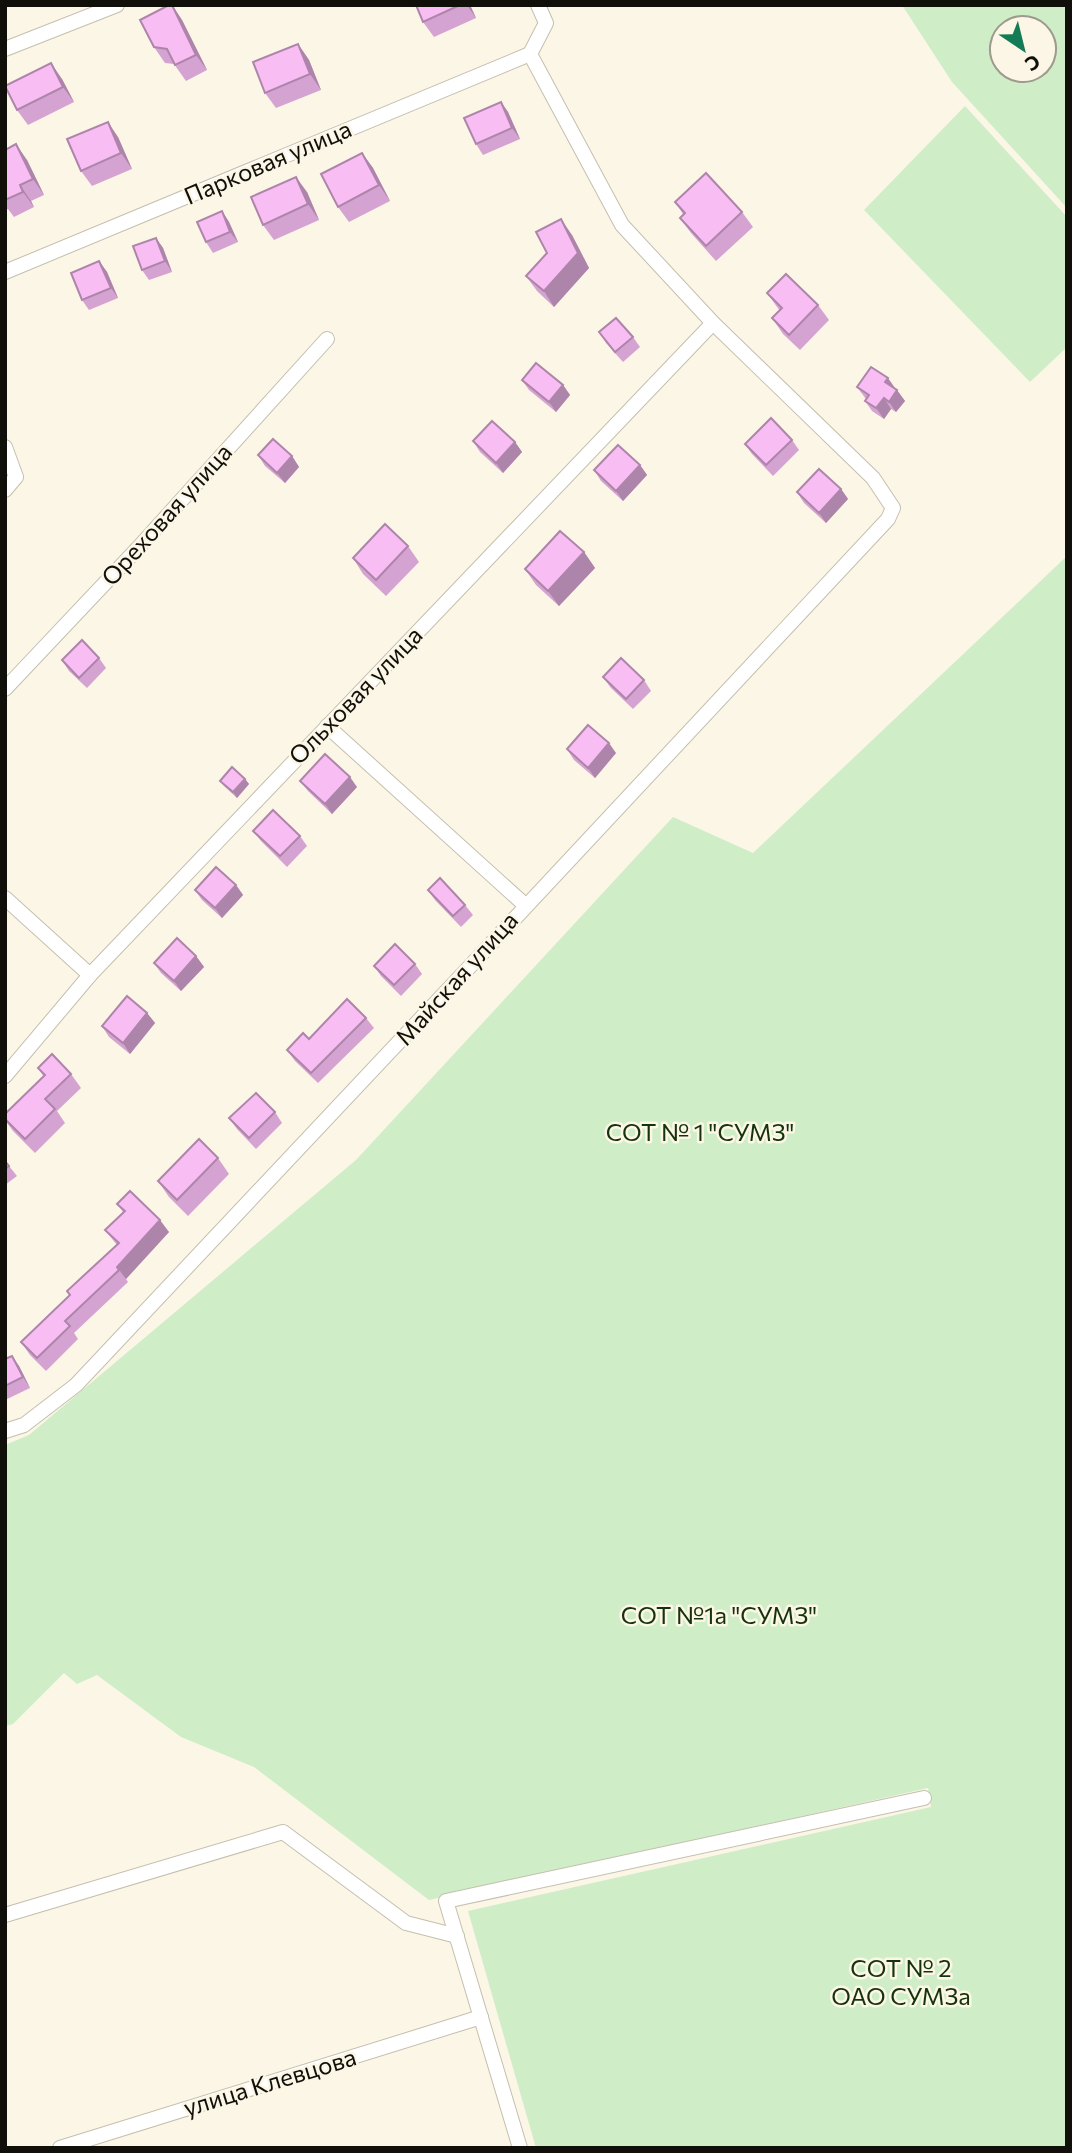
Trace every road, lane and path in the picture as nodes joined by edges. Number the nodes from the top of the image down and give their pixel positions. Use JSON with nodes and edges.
{"nodes":[{"id":1,"x":117,"y":5,"type":"edge"},
{"id":2,"x":538,"y":5,"type":"edge"},
{"id":3,"x":5,"y":49,"type":"edge"},
{"id":4,"x":530,"y":54,"type":"junction"},
{"id":5,"x":5,"y":272,"type":"edge"},
{"id":6,"x":713,"y":323,"type":"junction"},
{"id":7,"x":327,"y":339,"type":"dead end"},
{"id":8,"x":5,"y":447,"type":"edge"},
{"id":9,"x":5,"y":490,"type":"edge"},
{"id":10,"x":5,"y":689,"type":"edge"},
{"id":11,"x":327,"y":726,"type":"junction"},
{"id":12,"x":5,"y":898,"type":"edge"},
{"id":13,"x":525,"y":905,"type":"junction"},
{"id":14,"x":90,"y":975,"type":"junction"},
{"id":15,"x":5,"y":1076,"type":"edge"},
{"id":16,"x":5,"y":1432,"type":"edge"},
{"id":17,"x":923,"y":1798,"type":"dead end"},
{"id":18,"x":5,"y":1916,"type":"edge"},
{"id":19,"x":457,"y":1936,"type":"junction"},
{"id":20,"x":481,"y":2017,"type":"junction"},
{"id":21,"x":60,"y":2148,"type":"edge"},
{"id":22,"x":520,"y":2148,"type":"edge"}],
"edges":[{"from":1,"to":3,"type":"street"},
{"from":2,"to":4,"type":"street"},
{"from":4,"to":5,"type":"street","name":"Парковая улица"},
{"from":4,"to":6,"type":"street"},
{"from":6,"to":11,"type":"street","name":"Ольховая улица"},
{"from":6,"to":13,"type":"street","name":"Майская улица"},
{"from":7,"to":10,"type":"street","name":"Ореховая улица"},
{"from":8,"to":9,"type":"street"},
{"from":11,"to":13,"type":"street"},
{"from":11,"to":14,"type":"street","name":"Ольховая улица"},
{"from":12,"to":14,"type":"street"},
{"from":13,"to":16,"type":"street","name":"Майская улица"},
{"from":14,"to":15,"type":"street","name":"Ольховая улица"},
{"from":17,"to":19,"type":"street"},
{"from":18,"to":19,"type":"street"},
{"from":19,"to":20,"type":"street"},
{"from":20,"to":21,"type":"street","name":"улица Клевцова"},
{"from":20,"to":22,"type":"street"}]}
